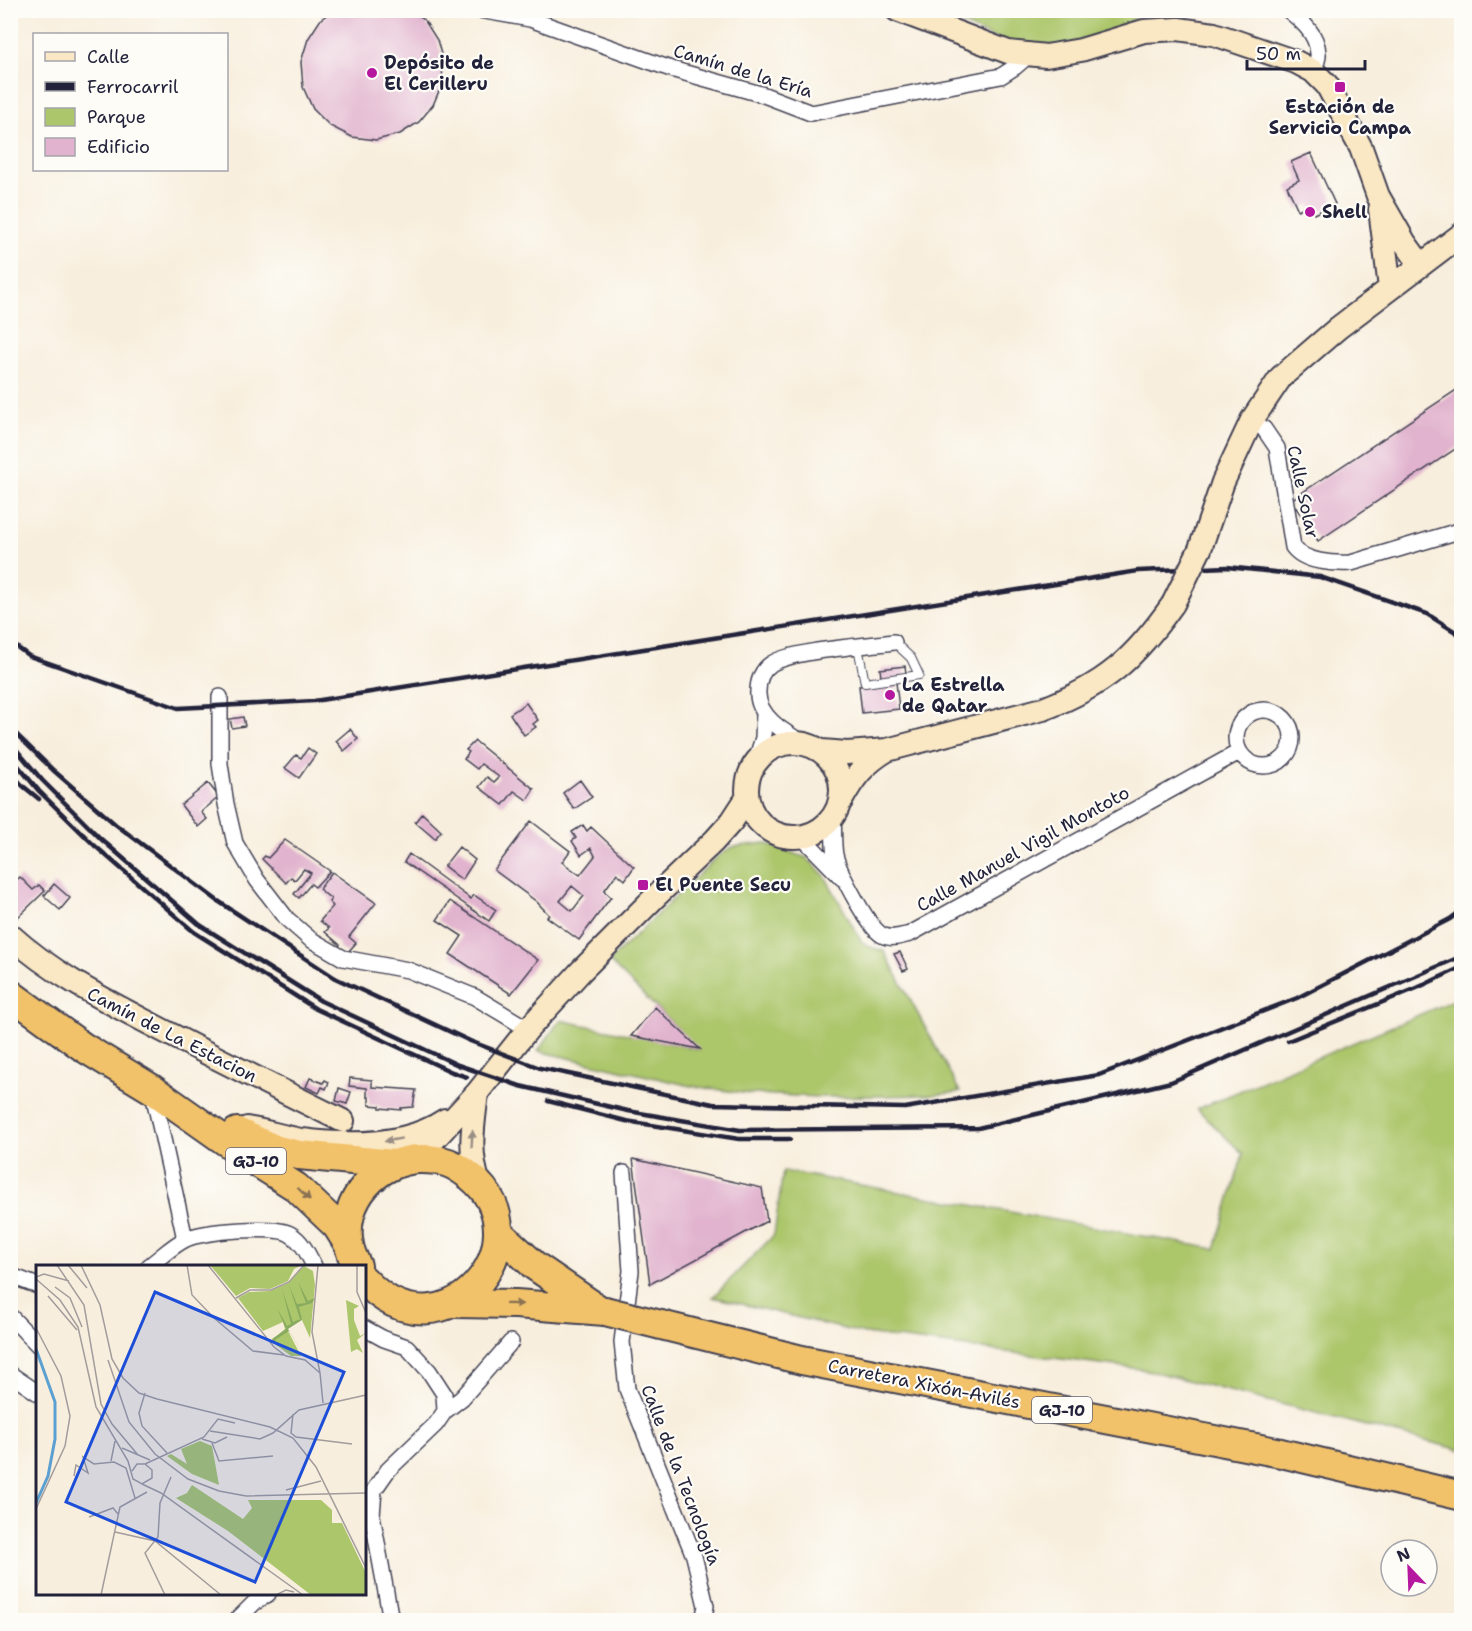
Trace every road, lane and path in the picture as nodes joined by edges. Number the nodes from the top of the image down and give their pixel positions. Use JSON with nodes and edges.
{"nodes":[{"id":1,"x":479,"y":10,"type":"edge"},
{"id":2,"x":897,"y":10,"type":"edge"},
{"id":3,"x":1288,"y":10,"type":"edge"},
{"id":4,"x":1030,"y":54,"type":"junction"},
{"id":5,"x":1313,"y":71,"type":"junction"},
{"id":6,"x":1378,"y":196,"type":"junction"},
{"id":7,"x":1461,"y":234,"type":"edge"},
{"id":8,"x":1420,"y":265,"type":"junction"},
{"id":9,"x":1390,"y":288,"type":"junction"},
{"id":10,"x":1252,"y":420,"type":"junction"},
{"id":11,"x":1461,"y":531,"type":"edge"},
{"id":12,"x":894,"y":642,"type":"joint"},
{"id":13,"x":858,"y":647,"type":"junction"},
{"id":14,"x":220,"y":696,"type":"dead end"},
{"id":15,"x":764,"y":713,"type":"junction"},
{"id":16,"x":813,"y":748,"type":"junction"},
{"id":17,"x":887,"y":750,"type":"junction"},
{"id":18,"x":1239,"y":752,"type":"dead end"},
{"id":19,"x":755,"y":763,"type":"junction"},
{"id":20,"x":747,"y":798,"type":"junction"},
{"id":21,"x":837,"y":809,"type":"junction"},
{"id":22,"x":767,"y":831,"type":"junction"},
{"id":23,"x":802,"y":837,"type":"junction"},
{"id":24,"x":714,"y":841,"type":"junction"},
{"id":25,"x":844,"y":879,"type":"junction"},
{"id":26,"x":10,"y":935,"type":"edge"},
{"id":27,"x":10,"y":994,"type":"edge"},
{"id":28,"x":528,"y":1029,"type":"junction"},
{"id":29,"x":152,"y":1089,"type":"junction"},
{"id":30,"x":470,"y":1100,"type":"junction"},
{"id":31,"x":343,"y":1121,"type":"dead end"},
{"id":32,"x":219,"y":1124,"type":"junction"},
{"id":33,"x":405,"y":1162,"type":"junction"},
{"id":34,"x":624,"y":1173,"type":"dead end"},
{"id":35,"x":479,"y":1184,"type":"junction"},
{"id":36,"x":499,"y":1233,"type":"junction"},
{"id":37,"x":185,"y":1239,"type":"junction"},
{"id":38,"x":353,"y":1256,"type":"edge"},
{"id":39,"x":150,"y":1265,"type":"edge"},
{"id":40,"x":313,"y":1265,"type":"edge"},
{"id":41,"x":10,"y":1278,"type":"edge"},
{"id":42,"x":366,"y":1282,"type":"edge"},
{"id":43,"x":36,"y":1285,"type":"edge"},
{"id":44,"x":455,"y":1303,"type":"junction"},
{"id":45,"x":602,"y":1310,"type":"junction"},
{"id":46,"x":10,"y":1316,"type":"edge"},
{"id":47,"x":366,"y":1329,"type":"edge"},
{"id":48,"x":511,"y":1342,"type":"dead end"},
{"id":49,"x":36,"y":1343,"type":"edge"},
{"id":50,"x":10,"y":1374,"type":"edge"},
{"id":51,"x":36,"y":1392,"type":"edge"},
{"id":52,"x":445,"y":1411,"type":"junction"},
{"id":53,"x":1461,"y":1496,"type":"edge"},
{"id":54,"x":366,"y":1552,"type":"edge"},
{"id":55,"x":381,"y":1570,"type":"junction"},
{"id":56,"x":265,"y":1595,"type":"edge"},
{"id":57,"x":237,"y":1620,"type":"edge"},
{"id":58,"x":391,"y":1620,"type":"edge"},
{"id":59,"x":703,"y":1620,"type":"edge"}],
"edges":[{"from":1,"to":4,"type":"street","name":"Camín de la Ería"},
{"from":2,"to":4,"type":"street"},
{"from":3,"to":5,"type":"street"},
{"from":4,"to":5,"type":"street"},
{"from":5,"to":6,"type":"street"},
{"from":6,"to":8,"type":"street"},
{"from":6,"to":9,"type":"street"},
{"from":7,"to":8,"type":"street"},
{"from":8,"to":9,"type":"street"},
{"from":9,"to":10,"type":"street"},
{"from":10,"to":11,"type":"street","name":"Calle Solar"},
{"from":10,"to":17,"type":"street","bridge":true},
{"from":12,"to":13,"type":"street"},
{"from":12,"to":13,"type":"lane"},
{"from":13,"to":15,"type":"street"},
{"from":14,"to":28,"type":"street"},
{"from":15,"to":16,"type":"street"},
{"from":15,"to":19,"type":"street"},
{"from":16,"to":17,"type":"street"},
{"from":16,"to":19,"type":"street"},
{"from":16,"to":21,"type":"street"},
{"from":17,"to":21,"type":"street"},
{"from":18,"to":25,"type":"street","name":"Calle Manuel Vigil Montoto"},
{"from":19,"to":20,"type":"street"},
{"from":20,"to":22,"type":"street"},
{"from":20,"to":24,"type":"street"},
{"from":21,"to":23,"type":"street"},
{"from":21,"to":25,"type":"street","name":"Calle Manuel Vigil Montoto"},
{"from":22,"to":23,"type":"street"},
{"from":22,"to":24,"type":"street"},
{"from":23,"to":25,"type":"street","name":"Calle Manuel Vigil Montoto"},
{"from":24,"to":28,"type":"street"},
{"from":26,"to":31,"type":"street","name":"Camín de La Estacion"},
{"from":27,"to":29,"type":"highway","number":"GJ-10"},
{"from":28,"to":30,"type":"street"},
{"from":29,"to":32,"type":"highway","number":"GJ-10"},
{"from":29,"to":37,"type":"street"},
{"from":29,"to":38,"type":"highway","number":"GJ-10","one_way":true},
{"from":30,"to":32,"type":"street","one_way":true},
{"from":30,"to":33,"type":"street"},
{"from":35,"to":30,"type":"street","one_way":true},
{"from":32,"to":33,"type":"highway","number":"GJ-10"},
{"from":33,"to":35,"type":"highway","number":"GJ-10"},
{"from":33,"to":38,"type":"highway","number":"GJ-10"},
{"from":34,"to":59,"type":"street","name":"Calle de la Tecnología"},
{"from":35,"to":36,"type":"highway","number":"GJ-10"},
{"from":36,"to":44,"type":"highway","number":"GJ-10"},
{"from":36,"to":45,"type":"highway","name":"Carretera Xixón-Avilés","number":"GJ-10"},
{"from":37,"to":39,"type":"street"},
{"from":37,"to":40,"type":"street"},
{"from":41,"to":43,"type":"street"},
{"from":42,"to":44,"type":"highway","number":"GJ-10"},
{"from":44,"to":45,"type":"highway","name":"Carretera Xixón-Avilés","number":"GJ-10","one_way":true},
{"from":45,"to":53,"type":"highway","name":"Carretera Xixón-Avilés","number":"GJ-10","bridge":true},
{"from":46,"to":49,"type":"street"},
{"from":47,"to":52,"type":"street"},
{"from":48,"to":52,"type":"street"},
{"from":50,"to":51,"type":"street"},
{"from":52,"to":55,"type":"street"},
{"from":54,"to":55,"type":"street"},
{"from":55,"to":58,"type":"street"},
{"from":56,"to":57,"type":"street"}]}
